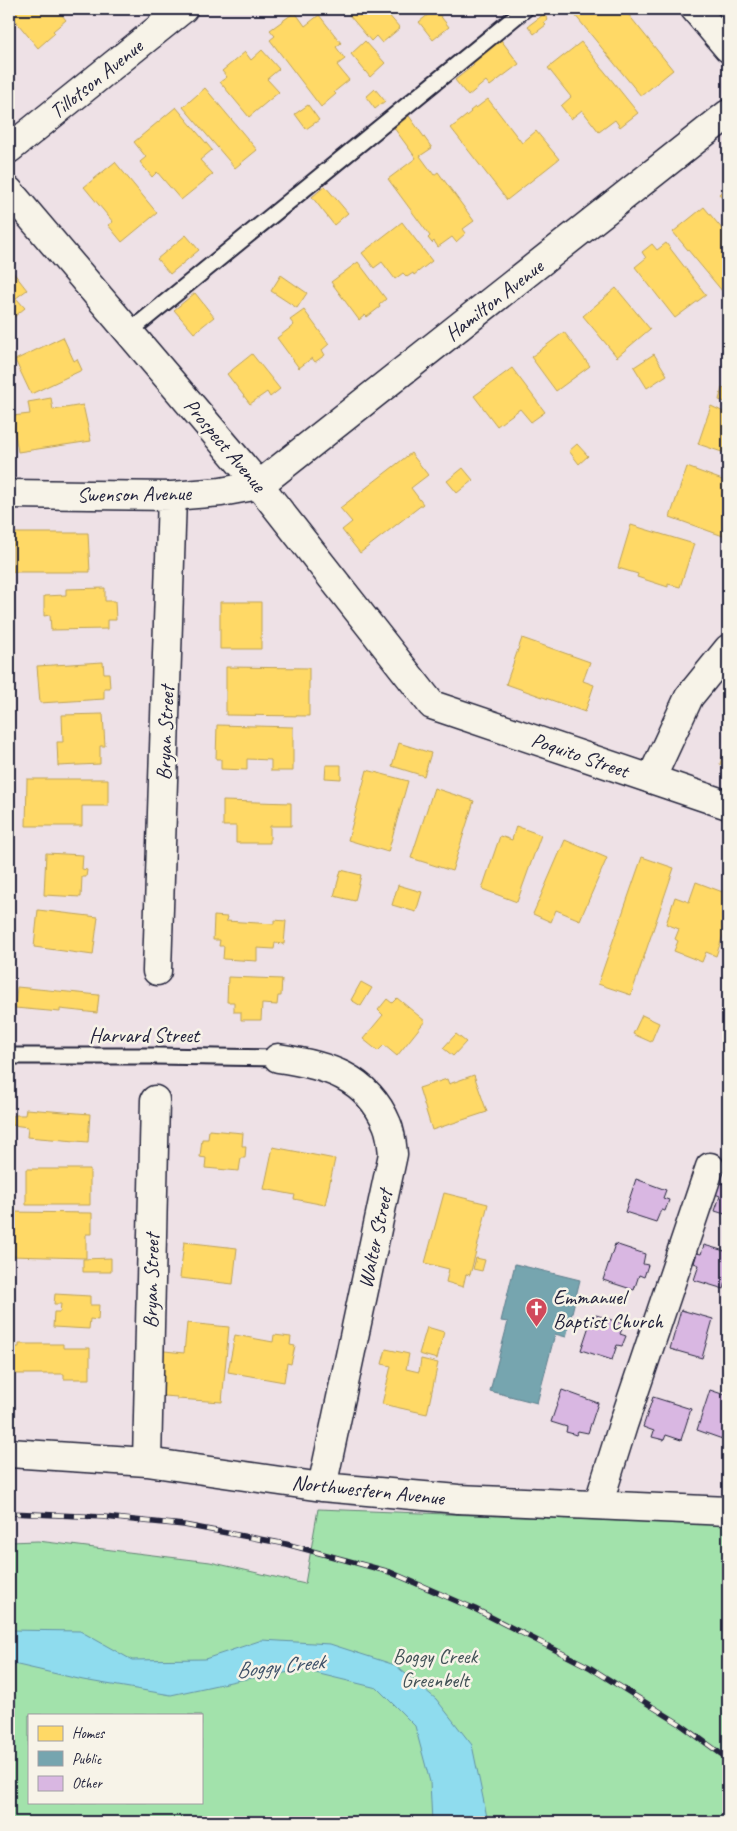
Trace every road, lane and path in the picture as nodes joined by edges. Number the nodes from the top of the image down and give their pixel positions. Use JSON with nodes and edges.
{"nodes":[{"id":1,"x":183,"y":9,"type":"edge"},
{"id":2,"x":525,"y":9,"type":"edge"},
{"id":3,"x":695,"y":9,"type":"edge"},
{"id":4,"x":728,"y":48,"type":"edge"},
{"id":5,"x":728,"y":114,"type":"edge"},
{"id":6,"x":9,"y":149,"type":"edge"},
{"id":7,"x":9,"y":191,"type":"edge"},
{"id":8,"x":129,"y":332,"type":"junction"},
{"id":9,"x":259,"y":485,"type":"junction"},
{"id":10,"x":9,"y":494,"type":"edge"},
{"id":11,"x":172,"y":496,"type":"junction"},
{"id":12,"x":728,"y":649,"type":"edge"},
{"id":13,"x":432,"y":705,"type":"joint"},
{"id":14,"x":651,"y":779,"type":"junction"},
{"id":15,"x":728,"y":805,"type":"edge"},
{"id":16,"x":157,"y":970,"type":"dead end"},
{"id":17,"x":9,"y":1056,"type":"edge"},
{"id":18,"x":278,"y":1058,"type":"joint"},
{"id":19,"x":156,"y":1100,"type":"dead end"},
{"id":20,"x":710,"y":1167,"type":"dead end"},
{"id":21,"x":9,"y":1453,"type":"edge"},
{"id":22,"x":146,"y":1462,"type":"junction"},
{"id":23,"x":322,"y":1486,"type":"junction"},
{"id":24,"x":598,"y":1505,"type":"junction"},
{"id":25,"x":728,"y":1510,"type":"edge"}],
"edges":[{"from":1,"to":6,"type":"street","name":"Tillotson Avenue"},
{"from":2,"to":8,"type":"lane"},
{"from":3,"to":4,"type":"street"},
{"from":5,"to":9,"type":"street","name":"Hamilton Avenue"},
{"from":7,"to":8,"type":"street","name":"Prospect Avenue"},
{"from":8,"to":9,"type":"street","name":"Prospect Avenue"},
{"from":9,"to":11,"type":"street","name":"Swenson Avenue"},
{"from":9,"to":13,"type":"street","name":"Prospect Avenue"},
{"from":10,"to":11,"type":"street","name":"Swenson Avenue"},
{"from":11,"to":16,"type":"street","name":"Bryan Street"},
{"from":12,"to":14,"type":"street"},
{"from":13,"to":14,"type":"street","name":"Poquito Street"},
{"from":14,"to":15,"type":"street","name":"Poquito Street"},
{"from":17,"to":18,"type":"lane","name":"Harvard Street"},
{"from":18,"to":23,"type":"street","name":"Walter Street"},
{"from":19,"to":22,"type":"street","name":"Bryan Street"},
{"from":20,"to":24,"type":"street"},
{"from":21,"to":22,"type":"street","name":"Northwestern Avenue"},
{"from":22,"to":23,"type":"street","name":"Northwestern Avenue"},
{"from":23,"to":24,"type":"street","name":"Northwestern Avenue"},
{"from":24,"to":25,"type":"street","name":"Northwestern Avenue"}]}
